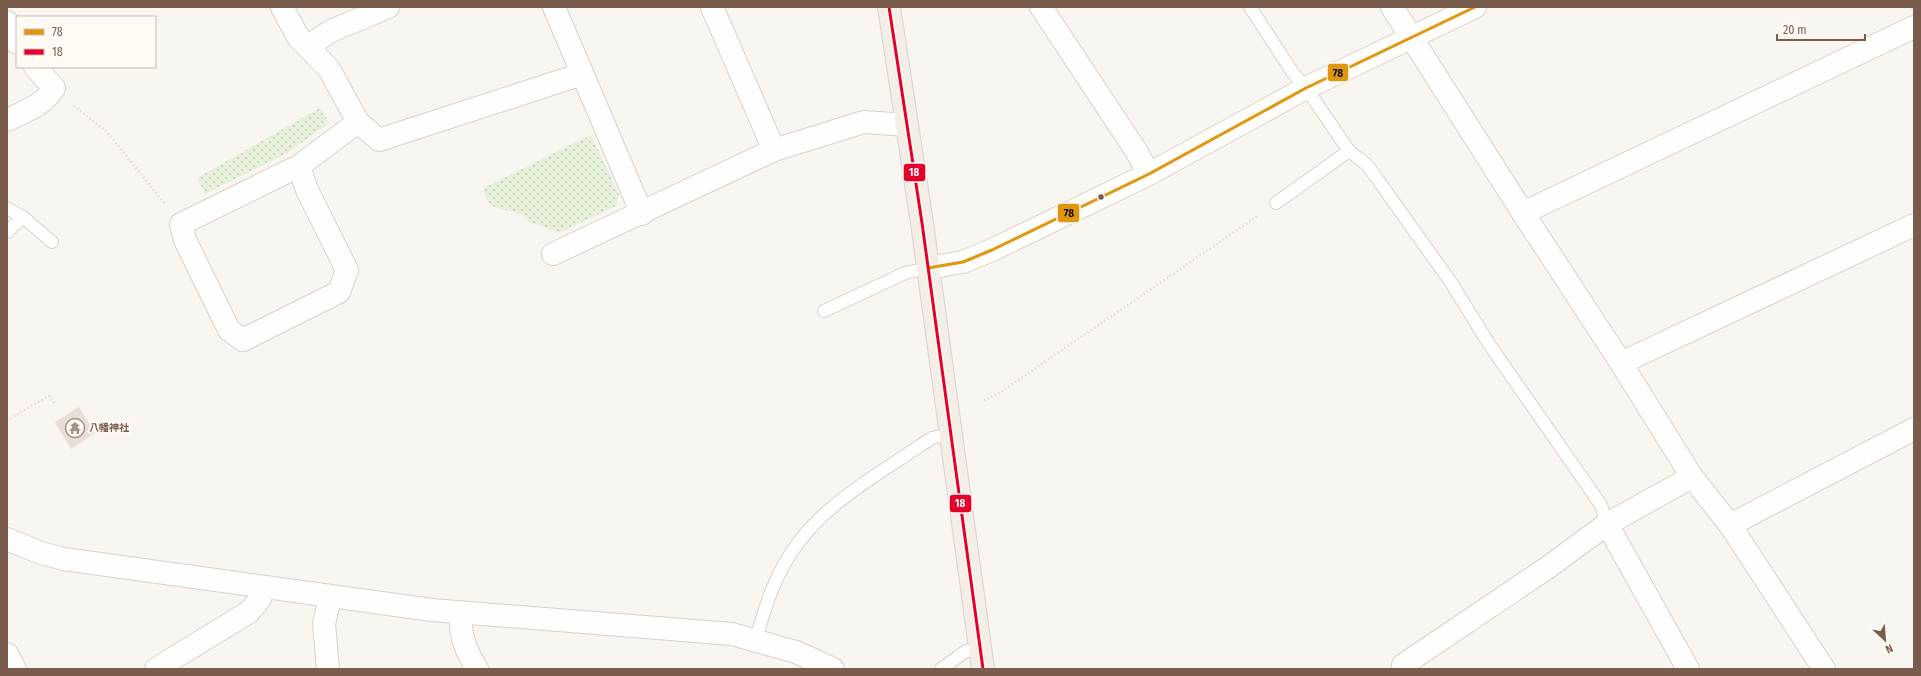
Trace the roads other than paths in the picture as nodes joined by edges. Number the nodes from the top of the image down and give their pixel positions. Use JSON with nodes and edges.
{"nodes":[{"id":1,"x":282,"y":7,"type":"edge"},
{"id":2,"x":388,"y":7,"type":"edge"},
{"id":3,"x":554,"y":7,"type":"edge"},
{"id":4,"x":712,"y":7,"type":"edge"},
{"id":5,"x":889,"y":7,"type":"edge"},
{"id":6,"x":1041,"y":7,"type":"edge"},
{"id":7,"x":1250,"y":7,"type":"edge"},
{"id":8,"x":1392,"y":7,"type":"edge"},
{"id":9,"x":1475,"y":7,"type":"edge"},
{"id":10,"x":7,"y":22,"type":"edge"},
{"id":11,"x":1914,"y":26,"type":"edge"},
{"id":12,"x":1412,"y":38,"type":"junction"},
{"id":13,"x":16,"y":41,"type":"edge"},
{"id":14,"x":308,"y":46,"type":"junction"},
{"id":15,"x":36,"y":68,"type":"edge"},
{"id":16,"x":582,"y":74,"type":"junction"},
{"id":17,"x":1306,"y":88,"type":"junction"},
{"id":18,"x":7,"y":120,"type":"edge"},
{"id":19,"x":358,"y":122,"type":"junction"},
{"id":20,"x":907,"y":125,"type":"junction"},
{"id":21,"x":774,"y":150,"type":"junction"},
{"id":22,"x":1349,"y":151,"type":"junction"},
{"id":23,"x":299,"y":166,"type":"junction"},
{"id":24,"x":1149,"y":174,"type":"junction"},
{"id":25,"x":1276,"y":203,"type":"road end"},
{"id":26,"x":7,"y":208,"type":"edge"},
{"id":27,"x":1523,"y":213,"type":"junction"},
{"id":28,"x":642,"y":214,"type":"junction"},
{"id":29,"x":24,"y":217,"type":"junction"},
{"id":30,"x":1914,"y":225,"type":"edge"},
{"id":31,"x":7,"y":232,"type":"edge"},
{"id":32,"x":52,"y":242,"type":"dead end"},
{"id":33,"x":553,"y":254,"type":"dead end"},
{"id":34,"x":928,"y":268,"type":"junction"},
{"id":35,"x":824,"y":311,"type":"dead end"},
{"id":36,"x":1621,"y":363,"type":"junction"},
{"id":37,"x":950,"y":434,"type":"junction"},
{"id":38,"x":1912,"y":436,"type":"edge"},
{"id":39,"x":1692,"y":477,"type":"junction"},
{"id":40,"x":1607,"y":524,"type":"junction"},
{"id":41,"x":1730,"y":525,"type":"junction"},
{"id":42,"x":7,"y":539,"type":"edge"},
{"id":43,"x":262,"y":587,"type":"junction"},
{"id":44,"x":330,"y":597,"type":"junction"},
{"id":45,"x":461,"y":613,"type":"junction"},
{"id":46,"x":756,"y":640,"type":"junction"},
{"id":47,"x":7,"y":654,"type":"edge"},
{"id":48,"x":981,"y":659,"type":"edge"},
{"id":49,"x":1399,"y":667,"type":"edge"},
{"id":50,"x":15,"y":669,"type":"edge"},
{"id":51,"x":156,"y":669,"type":"edge"},
{"id":52,"x":328,"y":669,"type":"edge"},
{"id":53,"x":478,"y":669,"type":"edge"},
{"id":54,"x":833,"y":669,"type":"edge"},
{"id":55,"x":941,"y":669,"type":"edge"},
{"id":56,"x":1688,"y":669,"type":"edge"},
{"id":57,"x":1824,"y":669,"type":"edge"}],
"edges":[{"from":1,"to":14,"type":"street"},
{"from":2,"to":14,"type":"street"},
{"from":3,"to":16,"type":"street"},
{"from":4,"to":21,"type":"street"},
{"from":5,"to":20,"type":"main road"},
{"from":6,"to":24,"type":"street"},
{"from":7,"to":17,"type":"lane"},
{"from":8,"to":12,"type":"street"},
{"from":9,"to":12,"type":"street"},
{"from":10,"to":13,"type":"street"},
{"from":11,"to":27,"type":"street"},
{"from":12,"to":17,"type":"street"},
{"from":12,"to":27,"type":"street"},
{"from":14,"to":19,"type":"street"},
{"from":15,"to":18,"type":"street"},
{"from":16,"to":19,"type":"street"},
{"from":16,"to":28,"type":"street"},
{"from":17,"to":22,"type":"lane"},
{"from":17,"to":24,"type":"street"},
{"from":19,"to":23,"type":"street"},
{"from":20,"to":21,"type":"street"},
{"from":20,"to":34,"type":"main road"},
{"from":21,"to":28,"type":"street"},
{"from":22,"to":25,"type":"lane"},
{"from":22,"to":40,"type":"lane"},
{"from":23,"to":23,"type":"street"},
{"from":24,"to":34,"type":"street"},
{"from":26,"to":29,"type":"lane"},
{"from":27,"to":36,"type":"street"},
{"from":28,"to":33,"type":"street"},
{"from":29,"to":31,"type":"lane"},
{"from":29,"to":32,"type":"lane"},
{"from":30,"to":36,"type":"street"},
{"from":34,"to":35,"type":"lane"},
{"from":34,"to":37,"type":"main road"},
{"from":36,"to":39,"type":"street"},
{"from":37,"to":46,"type":"lane"},
{"from":37,"to":48,"type":"main road"},
{"from":38,"to":41,"type":"street"},
{"from":39,"to":40,"type":"street"},
{"from":39,"to":41,"type":"street"},
{"from":40,"to":49,"type":"street"},
{"from":40,"to":56,"type":"street"},
{"from":41,"to":57,"type":"street"},
{"from":42,"to":43,"type":"street"},
{"from":43,"to":44,"type":"street"},
{"from":43,"to":51,"type":"street"},
{"from":44,"to":45,"type":"street"},
{"from":44,"to":52,"type":"street"},
{"from":45,"to":46,"type":"street"},
{"from":45,"to":53,"type":"street"},
{"from":46,"to":54,"type":"street"},
{"from":47,"to":50,"type":"street"},
{"from":48,"to":55,"type":"lane"}]}
